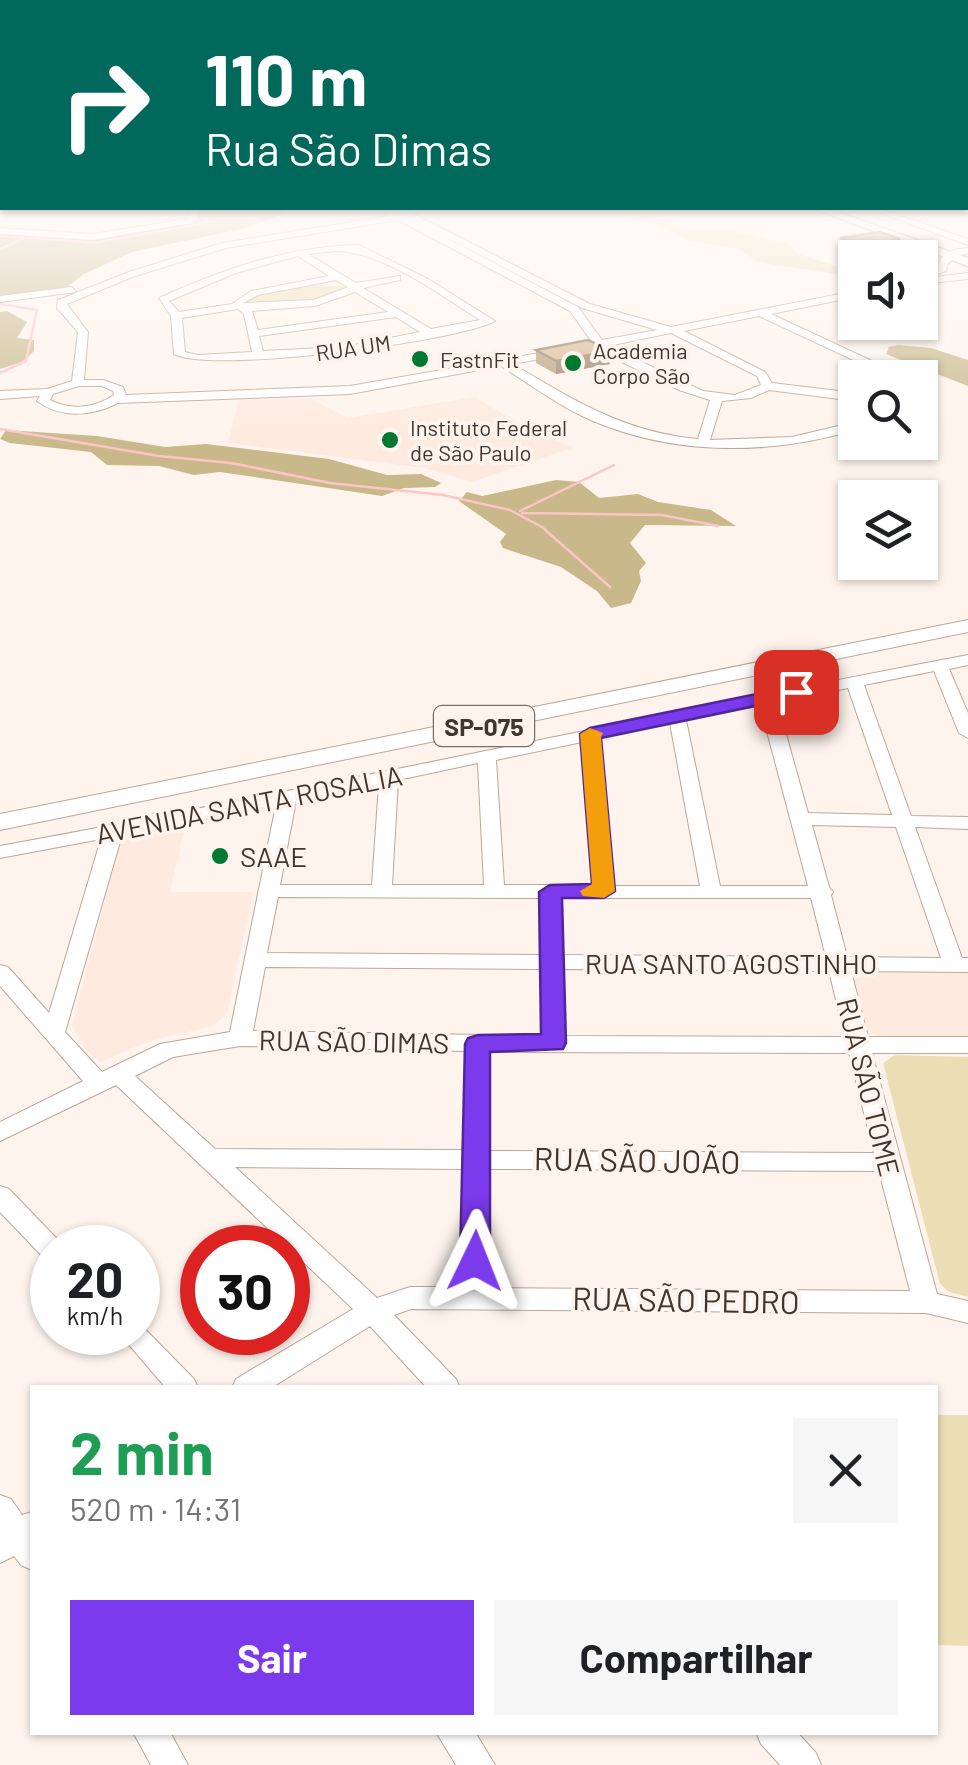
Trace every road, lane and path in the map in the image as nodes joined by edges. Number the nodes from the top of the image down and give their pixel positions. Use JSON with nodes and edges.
{"nodes":[{"id":1,"x":96,"y":283,"type":"edge"},
{"id":2,"x":112,"y":283,"type":"edge"},
{"id":3,"x":202,"y":283,"type":"edge"},
{"id":4,"x":310,"y":283,"type":"edge"},
{"id":5,"x":317,"y":283,"type":"edge"},
{"id":6,"x":348,"y":283,"type":"edge"},
{"id":7,"x":367,"y":283,"type":"edge"},
{"id":8,"x":423,"y":283,"type":"edge"},
{"id":9,"x":526,"y":283,"type":"edge"},
{"id":10,"x":540,"y":283,"type":"edge"},
{"id":11,"x":352,"y":286,"type":"junction"},
{"id":12,"x":838,"y":295,"type":"edge"},
{"id":13,"x":838,"y":296,"type":"edge"},
{"id":14,"x":0,"y":300,"type":"edge"},
{"id":15,"x":62,"y":302,"type":"junction"},
{"id":16,"x":38,"y":303,"type":"junction"},
{"id":17,"x":248,"y":309,"type":"junction"},
{"id":18,"x":760,"y":313,"type":"junction"},
{"id":19,"x":398,"y":314,"type":"junction"},
{"id":20,"x":70,"y":316,"type":"junction"},
{"id":21,"x":176,"y":316,"type":"junction"},
{"id":22,"x":638,"y":320,"type":"junction"},
{"id":23,"x":668,"y":328,"type":"junction"},
{"id":24,"x":256,"y":332,"type":"junction"},
{"id":25,"x":431,"y":334,"type":"junction"},
{"id":26,"x":595,"y":337,"type":"junction"},
{"id":27,"x":258,"y":356,"type":"junction"},
{"id":28,"x":862,"y":360,"type":"edge"},
{"id":29,"x":503,"y":363,"type":"junction"},
{"id":30,"x":78,"y":383,"type":"junction"},
{"id":31,"x":767,"y":386,"type":"junction"},
{"id":32,"x":838,"y":395,"type":"edge"},
{"id":33,"x":119,"y":396,"type":"junction"},
{"id":34,"x":45,"y":397,"type":"junction"},
{"id":35,"x":718,"y":397,"type":"junction"},
{"id":36,"x":0,"y":398,"type":"edge"},
{"id":37,"x":838,"y":430,"type":"edge"},
{"id":38,"x":704,"y":442,"type":"junction"},
{"id":39,"x":965,"y":618,"type":"edge"},
{"id":40,"x":968,"y":660,"type":"edge"},
{"id":41,"x":939,"y":665,"type":"junction"},
{"id":42,"x":854,"y":680,"type":"junction"},
{"id":43,"x":767,"y":698,"type":"junction"},
{"id":44,"x":677,"y":716,"type":"junction"},
{"id":45,"x":968,"y":733,"type":"edge"},
{"id":46,"x":590,"y":734,"type":"junction"},
{"id":47,"x":487,"y":754,"type":"junction"},
{"id":48,"x":389,"y":776,"type":"junction"},
{"id":49,"x":287,"y":798,"type":"junction"},
{"id":50,"x":0,"y":806,"type":"edge"},
{"id":51,"x":802,"y":820,"type":"junction"},
{"id":52,"x":0,"y":822,"type":"edge"},
{"id":53,"x":907,"y":822,"type":"junction"},
{"id":54,"x":968,"y":823,"type":"edge"},
{"id":55,"x":113,"y":832,"type":"junction"},
{"id":56,"x":0,"y":852,"type":"edge"},
{"id":57,"x":382,"y":890,"type":"junction"},
{"id":58,"x":270,"y":891,"type":"junction"},
{"id":59,"x":494,"y":891,"type":"junction"},
{"id":60,"x":604,"y":891,"type":"junction"},
{"id":61,"x":711,"y":891,"type":"junction"},
{"id":62,"x":550,"y":892,"type":"junction"},
{"id":63,"x":822,"y":892,"type":"junction"},
{"id":64,"x":254,"y":960,"type":"junction"},
{"id":65,"x":550,"y":962,"type":"junction"},
{"id":66,"x":838,"y":962,"type":"junction"},
{"id":67,"x":961,"y":965,"type":"edge"},
{"id":68,"x":0,"y":972,"type":"edge"},
{"id":69,"x":54,"y":1032,"type":"junction"},
{"id":70,"x":240,"y":1038,"type":"junction"},
{"id":71,"x":554,"y":1043,"type":"junction"},
{"id":72,"x":859,"y":1043,"type":"junction"},
{"id":73,"x":478,"y":1044,"type":"junction"},
{"id":74,"x":968,"y":1045,"type":"edge"},
{"id":75,"x":108,"y":1078,"type":"junction"},
{"id":76,"x":0,"y":1132,"type":"edge"},
{"id":77,"x":478,"y":1157,"type":"junction"},
{"id":78,"x":207,"y":1158,"type":"junction"},
{"id":79,"x":887,"y":1162,"type":"junction"},
{"id":80,"x":0,"y":1196,"type":"edge"},
{"id":81,"x":30,"y":1227,"type":"edge"},
{"id":82,"x":474,"y":1296,"type":"junction"},
{"id":83,"x":926,"y":1302,"type":"junction"},
{"id":84,"x":373,"y":1311,"type":"junction"},
{"id":85,"x":968,"y":1312,"type":"edge"},
{"id":86,"x":153,"y":1355,"type":"edge"},
{"id":87,"x":181,"y":1385,"type":"edge"},
{"id":88,"x":251,"y":1385,"type":"edge"},
{"id":89,"x":443,"y":1385,"type":"edge"},
{"id":90,"x":0,"y":1509,"type":"edge"},
{"id":91,"x":21,"y":1541,"type":"edge"},
{"id":92,"x":152,"y":1735,"type":"edge"},
{"id":93,"x":455,"y":1735,"type":"edge"},
{"id":94,"x":776,"y":1735,"type":"edge"},
{"id":95,"x":171,"y":1765,"type":"edge"},
{"id":96,"x":478,"y":1765,"type":"edge"},
{"id":97,"x":804,"y":1765,"type":"edge"}],
"edges":[{"from":1,"to":16,"type":"street"},
{"from":2,"to":15,"type":"street"},
{"from":3,"to":21,"type":"street"},
{"from":4,"to":17,"type":"street"},
{"from":5,"to":11,"type":"street"},
{"from":6,"to":11,"type":"street"},
{"from":7,"to":11,"type":"street"},
{"from":8,"to":25,"type":"street","name":"RUA UM"},
{"from":9,"to":26,"type":"street"},
{"from":10,"to":22,"type":"street"},
{"from":11,"to":17,"type":"street"},
{"from":11,"to":19,"type":"street"},
{"from":12,"to":23,"type":"street"},
{"from":13,"to":18,"type":"street"},
{"from":14,"to":16,"type":"street"},
{"from":14,"to":16,"type":"street"},
{"from":15,"to":16,"type":"street"},
{"from":15,"to":20,"type":"street"},
{"from":16,"to":20,"type":"street"},
{"from":17,"to":21,"type":"street"},
{"from":17,"to":24,"type":"street"},
{"from":18,"to":23,"type":"street"},
{"from":18,"to":28,"type":"street"},
{"from":19,"to":24,"type":"street"},
{"from":19,"to":25,"type":"street"},
{"from":20,"to":30,"type":"street"},
{"from":21,"to":27,"type":"street","name":"RUA UM"},
{"from":22,"to":23,"type":"street"},
{"from":22,"to":26,"type":"street"},
{"from":23,"to":26,"type":"street"},
{"from":23,"to":31,"type":"street"},
{"from":24,"to":27,"type":"street"},
{"from":25,"to":27,"type":"street","name":"RUA UM"},
{"from":26,"to":29,"type":"street"},
{"from":26,"to":33,"type":"street"},
{"from":26,"to":35,"type":"street"},
{"from":29,"to":33,"type":"street"},
{"from":29,"to":38,"type":"street"},
{"from":30,"to":33,"type":"street"},
{"from":30,"to":34,"type":"street"},
{"from":31,"to":32,"type":"street"},
{"from":31,"to":35,"type":"street"},
{"from":33,"to":34,"type":"street"},
{"from":34,"to":36,"type":"street"},
{"from":35,"to":38,"type":"street"},
{"from":37,"to":38,"type":"street"},
{"from":39,"to":50,"type":"highway","number":"SP-075"},
{"from":39,"to":52,"type":"highway","number":"SP-075"},
{"from":40,"to":41,"type":"street","name":"AVENIDA SANTA ROSALIA"},
{"from":41,"to":42,"type":"street","name":"AVENIDA SANTA ROSALIA"},
{"from":41,"to":45,"type":"street"},
{"from":42,"to":43,"type":"street","name":"AVENIDA SANTA ROSALIA"},
{"from":42,"to":53,"type":"street"},
{"from":43,"to":44,"type":"street","name":"AVENIDA SANTA ROSALIA"},
{"from":43,"to":51,"type":"street","name":"RUA SÃO TOME"},
{"from":44,"to":46,"type":"street","name":"AVENIDA SANTA ROSALIA"},
{"from":44,"to":61,"type":"street"},
{"from":46,"to":47,"type":"street","name":"AVENIDA SANTA ROSALIA"},
{"from":46,"to":60,"type":"street"},
{"from":47,"to":48,"type":"street","name":"AVENIDA SANTA ROSALIA"},
{"from":47,"to":59,"type":"street"},
{"from":48,"to":49,"type":"street","name":"AVENIDA SANTA ROSALIA"},
{"from":48,"to":57,"type":"street"},
{"from":49,"to":55,"type":"street","name":"AVENIDA SANTA ROSALIA"},
{"from":49,"to":58,"type":"street"},
{"from":51,"to":53,"type":"street"},
{"from":51,"to":63,"type":"street","name":"RUA SÃO TOME"},
{"from":53,"to":54,"type":"street"},
{"from":53,"to":67,"type":"street"},
{"from":55,"to":56,"type":"street","name":"AVENIDA SANTA ROSALIA"},
{"from":55,"to":69,"type":"street"},
{"from":57,"to":58,"type":"street"},
{"from":57,"to":59,"type":"street"},
{"from":58,"to":64,"type":"street"},
{"from":59,"to":62,"type":"street"},
{"from":60,"to":61,"type":"street"},
{"from":60,"to":62,"type":"street"},
{"from":61,"to":63,"type":"street"},
{"from":62,"to":65,"type":"street"},
{"from":63,"to":66,"type":"street","name":"RUA SÃO TOME"},
{"from":64,"to":65,"type":"street","name":"RUA SANTO AGOSTINHO"},
{"from":64,"to":70,"type":"street"},
{"from":65,"to":66,"type":"street","name":"RUA SANTO AGOSTINHO"},
{"from":65,"to":71,"type":"street"},
{"from":66,"to":67,"type":"street","name":"RUA SANTO AGOSTINHO"},
{"from":66,"to":72,"type":"street","name":"RUA SÃO TOME"},
{"from":68,"to":69,"type":"street"},
{"from":69,"to":75,"type":"street"},
{"from":70,"to":73,"type":"street","name":"RUA SÃO DIMAS"},
{"from":70,"to":75,"type":"street","name":"RUA SÃO DIMAS"},
{"from":71,"to":72,"type":"street","name":"RUA SÃO DIMAS"},
{"from":71,"to":73,"type":"street","name":"RUA SÃO DIMAS"},
{"from":72,"to":74,"type":"street","name":"RUA SÃO DIMAS"},
{"from":72,"to":79,"type":"street","name":"RUA SÃO TOME"},
{"from":73,"to":77,"type":"street"},
{"from":75,"to":76,"type":"street","name":"RUA SÃO DIMAS"},
{"from":75,"to":78,"type":"street"},
{"from":77,"to":78,"type":"street","name":"RUA SÃO JOÃO"},
{"from":77,"to":79,"type":"street","name":"RUA SÃO JOÃO"},
{"from":77,"to":82,"type":"street"},
{"from":78,"to":84,"type":"street"},
{"from":79,"to":83,"type":"street","name":"RUA SÃO TOME"},
{"from":80,"to":81,"type":"street"},
{"from":82,"to":83,"type":"street","name":"RUA SÃO PEDRO"},
{"from":82,"to":84,"type":"street","name":"RUA SÃO PEDRO"},
{"from":83,"to":85,"type":"street","name":"RUA SÃO PEDRO"},
{"from":84,"to":88,"type":"street","name":"RUA SÃO PEDRO"},
{"from":84,"to":89,"type":"street"},
{"from":86,"to":87,"type":"street"},
{"from":90,"to":91,"type":"street"},
{"from":92,"to":95,"type":"street"},
{"from":93,"to":96,"type":"street"},
{"from":94,"to":97,"type":"street"}]}
